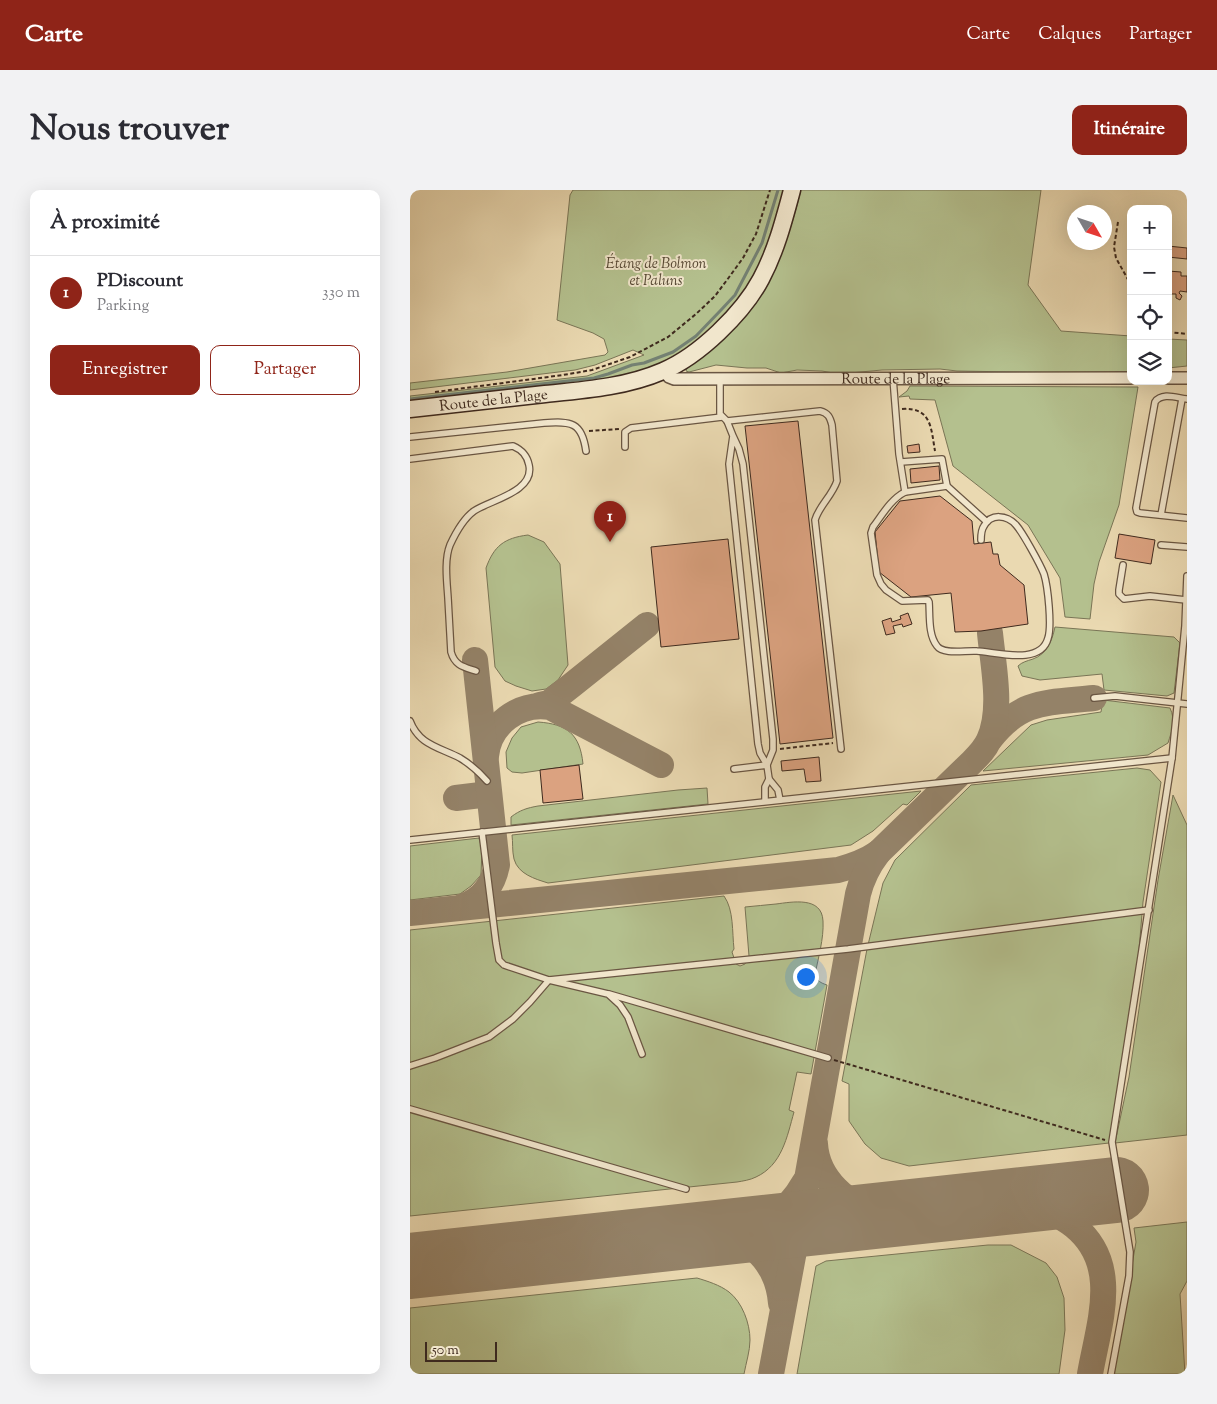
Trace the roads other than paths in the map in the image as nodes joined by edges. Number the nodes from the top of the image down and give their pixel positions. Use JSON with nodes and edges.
{"nodes":[{"id":1,"x":792,"y":190,"type":"edge"},
{"id":2,"x":664,"y":371,"type":"junction"},
{"id":3,"x":720,"y":378,"type":"junction"},
{"id":4,"x":892,"y":378,"type":"junction"},
{"id":5,"x":1127,"y":378,"type":"edge"},
{"id":6,"x":1172,"y":378,"type":"edge"},
{"id":7,"x":1187,"y":378,"type":"edge"},
{"id":8,"x":1184,"y":399,"type":"edge"},
{"id":9,"x":410,"y":409,"type":"edge"},
{"id":10,"x":724,"y":419,"type":"junction"},
{"id":11,"x":733,"y":436,"type":"junction"},
{"id":12,"x":410,"y":437,"type":"edge"},
{"id":13,"x":624,"y":447,"type":"dead end"},
{"id":14,"x":586,"y":451,"type":"dead end"},
{"id":15,"x":410,"y":459,"type":"edge"},
{"id":16,"x":901,"y":462,"type":"junction"},
{"id":17,"x":947,"y":486,"type":"junction"},
{"id":18,"x":906,"y":492,"type":"junction"},
{"id":19,"x":1161,"y":515,"type":"junction"},
{"id":20,"x":1187,"y":518,"type":"edge"},
{"id":21,"x":987,"y":522,"type":"junction"},
{"id":22,"x":981,"y":540,"type":"dead end"},
{"id":23,"x":1161,"y":545,"type":"dead end"},
{"id":24,"x":1187,"y":547,"type":"edge"},
{"id":25,"x":1123,"y":566,"type":"dead end"},
{"id":26,"x":1187,"y":576,"type":"edge"},
{"id":27,"x":1186,"y":600,"type":"edge"},
{"id":28,"x":476,"y":671,"type":"dead end"},
{"id":29,"x":1094,"y":698,"type":"dead end"},
{"id":30,"x":1178,"y":703,"type":"junction"},
{"id":31,"x":1187,"y":704,"type":"edge"},
{"id":32,"x":410,"y":721,"type":"edge"},
{"id":33,"x":841,"y":749,"type":"dead end"},
{"id":34,"x":1172,"y":758,"type":"junction"},
{"id":35,"x":767,"y":765,"type":"junction"},
{"id":36,"x":734,"y":769,"type":"dead end"},
{"id":37,"x":769,"y":779,"type":"junction"},
{"id":38,"x":487,"y":781,"type":"dead end"},
{"id":39,"x":780,"y":800,"type":"junction"},
{"id":40,"x":765,"y":801,"type":"junction"},
{"id":41,"x":482,"y":832,"type":"junction"},
{"id":42,"x":410,"y":840,"type":"edge"},
{"id":43,"x":1149,"y":910,"type":"junction"},
{"id":44,"x":548,"y":980,"type":"junction"},
{"id":45,"x":608,"y":994,"type":"junction"},
{"id":46,"x":642,"y":1054,"type":"dead end"},
{"id":47,"x":828,"y":1058,"type":"road end"},
{"id":48,"x":410,"y":1066,"type":"edge"},
{"id":49,"x":410,"y":1110,"type":"edge"},
{"id":50,"x":686,"y":1189,"type":"dead end"},
{"id":51,"x":1111,"y":1374,"type":"edge"}],
"edges":[{"from":1,"to":2,"type":"street","name":"Route de la Plage"},
{"from":2,"to":3,"type":"street","name":"Route de la Plage"},
{"from":2,"to":9,"type":"street","name":"Route de la Plage"},
{"from":3,"to":4,"type":"street","name":"Route de la Plage"},
{"from":3,"to":10,"type":"lane"},
{"from":4,"to":5,"type":"street","name":"Route de la Plage"},
{"from":4,"to":16,"type":"lane"},
{"from":6,"to":7,"type":"street"},
{"from":8,"to":19,"type":"lane"},
{"from":8,"to":19,"type":"lane"},
{"from":10,"to":11,"type":"lane"},
{"from":10,"to":13,"type":"lane"},
{"from":10,"to":33,"type":"lane"},
{"from":11,"to":35,"type":"lane"},
{"from":11,"to":35,"type":"lane"},
{"from":12,"to":14,"type":"lane"},
{"from":15,"to":28,"type":"lane"},
{"from":16,"to":17,"type":"lane"},
{"from":16,"to":18,"type":"lane"},
{"from":17,"to":18,"type":"lane"},
{"from":17,"to":21,"type":"lane"},
{"from":18,"to":21,"type":"lane"},
{"from":19,"to":20,"type":"lane"},
{"from":21,"to":22,"type":"lane"},
{"from":23,"to":24,"type":"lane"},
{"from":25,"to":27,"type":"lane"},
{"from":26,"to":27,"type":"lane"},
{"from":27,"to":30,"type":"lane"},
{"from":29,"to":30,"type":"lane"},
{"from":30,"to":31,"type":"lane"},
{"from":30,"to":34,"type":"lane"},
{"from":32,"to":38,"type":"lane"},
{"from":34,"to":39,"type":"lane"},
{"from":34,"to":43,"type":"lane"},
{"from":35,"to":36,"type":"lane"},
{"from":35,"to":37,"type":"lane"},
{"from":37,"to":39,"type":"lane"},
{"from":37,"to":40,"type":"lane"},
{"from":39,"to":40,"type":"lane"},
{"from":40,"to":41,"type":"lane"},
{"from":41,"to":42,"type":"lane"},
{"from":41,"to":44,"type":"lane"},
{"from":43,"to":44,"type":"lane"},
{"from":43,"to":51,"type":"lane"},
{"from":44,"to":45,"type":"lane"},
{"from":44,"to":48,"type":"lane"},
{"from":45,"to":46,"type":"lane"},
{"from":45,"to":47,"type":"lane"},
{"from":49,"to":50,"type":"lane"}]}
